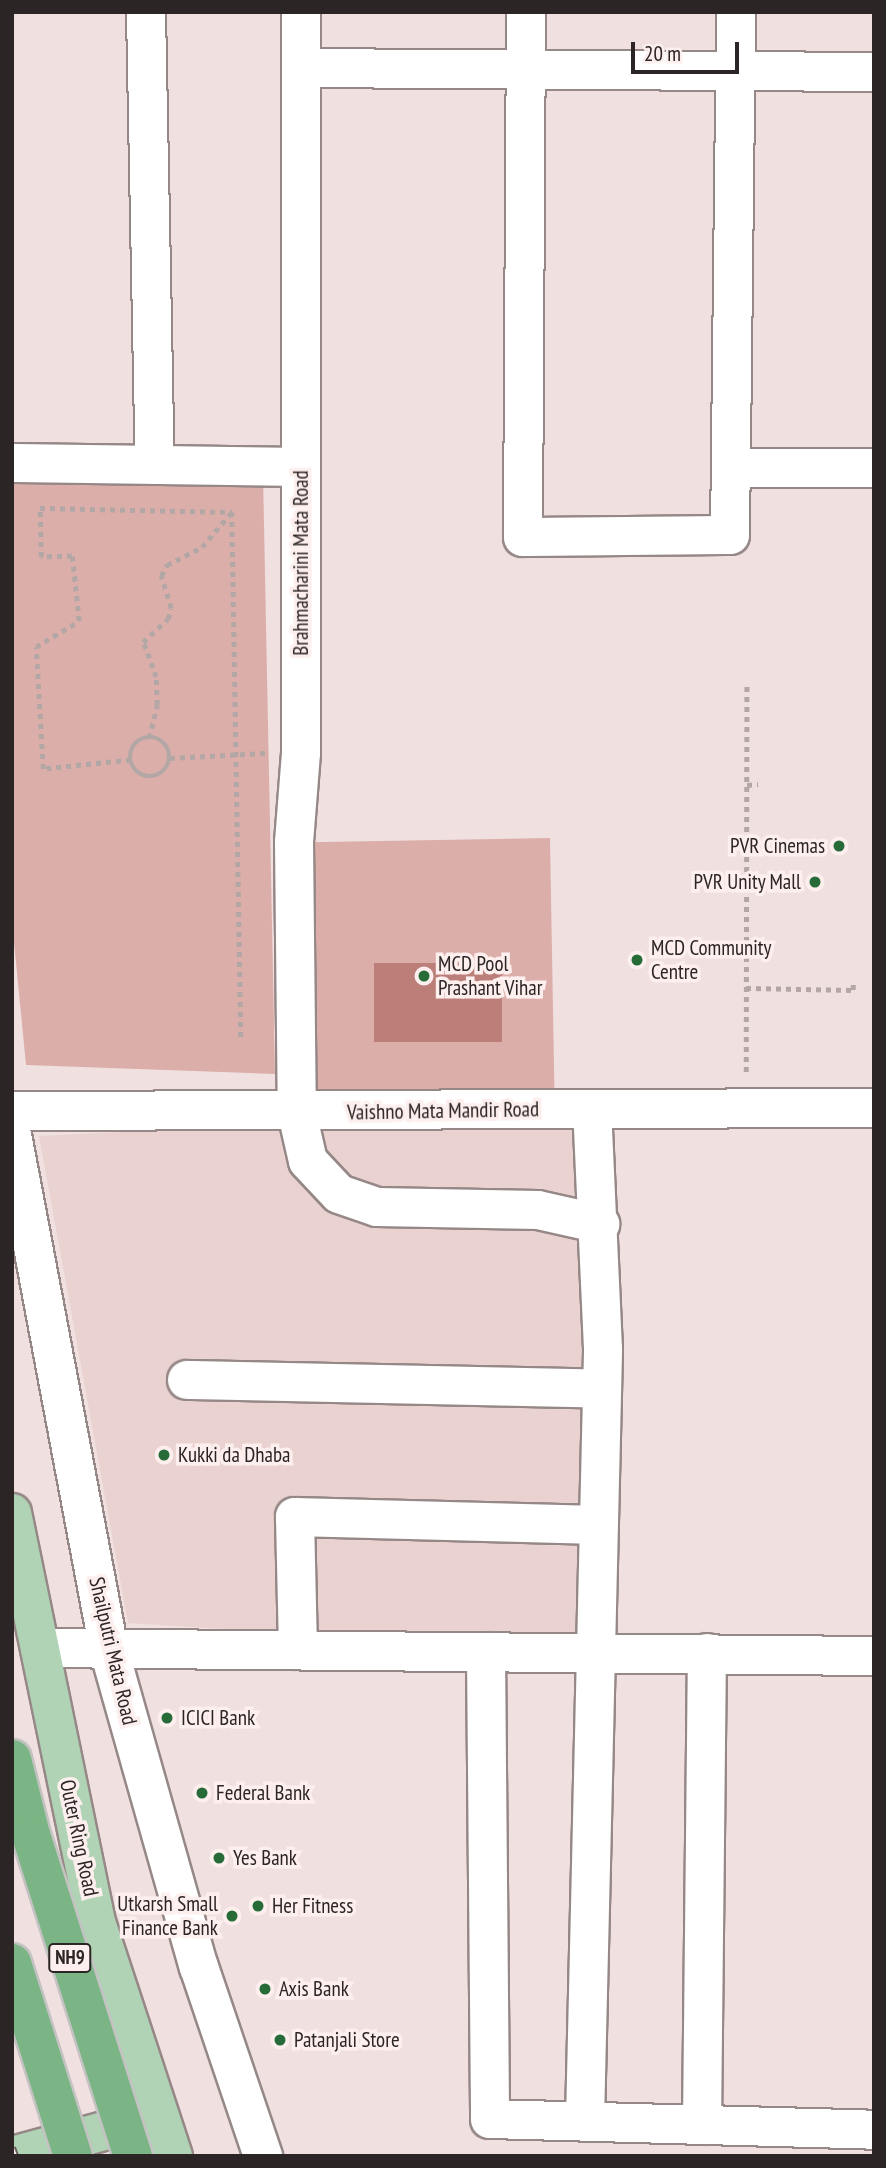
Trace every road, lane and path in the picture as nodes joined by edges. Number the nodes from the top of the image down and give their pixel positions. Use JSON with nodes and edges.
{"nodes":[{"id":1,"x":146,"y":12,"type":"edge"},
{"id":2,"x":301,"y":12,"type":"edge"},
{"id":3,"x":526,"y":12,"type":"edge"},
{"id":4,"x":736,"y":12,"type":"edge"},
{"id":5,"x":301,"y":68,"type":"junction"},
{"id":6,"x":525,"y":70,"type":"junction"},
{"id":7,"x":734,"y":71,"type":"junction"},
{"id":8,"x":874,"y":72,"type":"edge"},
{"id":9,"x":12,"y":463,"type":"edge"},
{"id":10,"x":155,"y":465,"type":"junction"},
{"id":11,"x":301,"y":467,"type":"junction"},
{"id":12,"x":733,"y":468,"type":"junction"},
{"id":13,"x":874,"y":468,"type":"edge"},
{"id":14,"x":232,"y":512,"type":"junction"},
{"id":15,"x":747,"y":684,"type":"dead end"},
{"id":16,"x":149,"y":738,"type":"junction"},
{"id":17,"x":239,"y":754,"type":"junction"},
{"id":18,"x":170,"y":758,"type":"junction"},
{"id":19,"x":131,"y":761,"type":"junction"},
{"id":20,"x":758,"y":784,"type":"dead end"},
{"id":21,"x":747,"y":785,"type":"junction"},
{"id":22,"x":853,"y":982,"type":"dead end"},
{"id":23,"x":746,"y":988,"type":"junction"},
{"id":24,"x":241,"y":1038,"type":"dead end"},
{"id":25,"x":592,"y":1108,"type":"junction"},
{"id":26,"x":746,"y":1108,"type":"junction"},
{"id":27,"x":874,"y":1108,"type":"edge"},
{"id":28,"x":12,"y":1111,"type":"edge"},
{"id":29,"x":297,"y":1113,"type":"junction"},
{"id":30,"x":12,"y":1135,"type":"edge"},
{"id":31,"x":600,"y":1224,"type":"junction"},
{"id":32,"x":187,"y":1380,"type":"dead end"},
{"id":33,"x":600,"y":1389,"type":"junction"},
{"id":34,"x":12,"y":1513,"type":"edge"},
{"id":35,"x":599,"y":1525,"type":"junction"},
{"id":36,"x":40,"y":1648,"type":"junction"},
{"id":37,"x":109,"y":1650,"type":"junction"},
{"id":38,"x":298,"y":1650,"type":"junction"},
{"id":39,"x":486,"y":1652,"type":"junction"},
{"id":40,"x":595,"y":1653,"type":"junction"},
{"id":41,"x":707,"y":1653,"type":"junction"},
{"id":42,"x":874,"y":1656,"type":"edge"},
{"id":43,"x":12,"y":1759,"type":"edge"},
{"id":44,"x":12,"y":1963,"type":"edge"},
{"id":45,"x":160,"y":2116,"type":"junction"},
{"id":46,"x":585,"y":2121,"type":"junction"},
{"id":47,"x":702,"y":2124,"type":"junction"},
{"id":48,"x":874,"y":2130,"type":"edge"},
{"id":49,"x":12,"y":2156,"type":"edge"},
{"id":50,"x":73,"y":2156,"type":"edge"},
{"id":51,"x":133,"y":2156,"type":"edge"},
{"id":52,"x":173,"y":2156,"type":"edge"},
{"id":53,"x":263,"y":2156,"type":"edge"}],
"edges":[{"from":1,"to":10,"type":"street"},
{"from":2,"to":5,"type":"street","name":"Brahmacharini Mata Road"},
{"from":3,"to":6,"type":"street"},
{"from":4,"to":7,"type":"street"},
{"from":5,"to":6,"type":"street"},
{"from":5,"to":11,"type":"street","name":"Brahmacharini Mata Road"},
{"from":6,"to":7,"type":"street"},
{"from":6,"to":12,"type":"street"},
{"from":7,"to":8,"type":"street"},
{"from":7,"to":12,"type":"street"},
{"from":9,"to":10,"type":"street"},
{"from":10,"to":11,"type":"street"},
{"from":11,"to":29,"type":"street","name":"Brahmacharini Mata Road"},
{"from":12,"to":13,"type":"street"},
{"from":14,"to":16,"type":"path"},
{"from":14,"to":17,"type":"path"},
{"from":14,"to":19,"type":"path"},
{"from":15,"to":21,"type":"path"},
{"from":16,"to":18,"type":"path"},
{"from":16,"to":19,"type":"path"},
{"from":17,"to":18,"type":"path"},
{"from":17,"to":24,"type":"path"},
{"from":18,"to":19,"type":"path"},
{"from":20,"to":21,"type":"path"},
{"from":21,"to":23,"type":"path"},
{"from":22,"to":23,"type":"path"},
{"from":23,"to":26,"type":"path"},
{"from":25,"to":26,"type":"street","name":"Vaishno Mata Mandir Road"},
{"from":25,"to":29,"type":"street","name":"Vaishno Mata Mandir Road"},
{"from":25,"to":31,"type":"street"},
{"from":26,"to":27,"type":"street","name":"Vaishno Mata Mandir Road"},
{"from":28,"to":29,"type":"street","name":"Vaishno Mata Mandir Road"},
{"from":29,"to":31,"type":"street","name":"Brahmacharini Mata Road"},
{"from":30,"to":37,"type":"street","name":"Shailputri Mata Road"},
{"from":31,"to":33,"type":"street"},
{"from":32,"to":33,"type":"street"},
{"from":33,"to":35,"type":"street"},
{"from":34,"to":36,"type":"main road","name":"Outer Ring Road"},
{"from":35,"to":38,"type":"street"},
{"from":35,"to":40,"type":"street"},
{"from":36,"to":37,"type":"street"},
{"from":36,"to":45,"type":"main road","name":"Outer Ring Road"},
{"from":37,"to":38,"type":"street"},
{"from":37,"to":53,"type":"street","name":"Shailputri Mata Road"},
{"from":38,"to":39,"type":"street"},
{"from":39,"to":40,"type":"street"},
{"from":39,"to":46,"type":"street"},
{"from":40,"to":41,"type":"street"},
{"from":40,"to":46,"type":"street"},
{"from":41,"to":42,"type":"street"},
{"from":41,"to":47,"type":"street"},
{"from":43,"to":51,"type":"highway","name":"Outer Ring Road","number":"NH9","bridge":true},
{"from":44,"to":50,"type":"highway","number":"NH9","bridge":true},
{"from":45,"to":49,"type":"main road"},
{"from":45,"to":52,"type":"main road","name":"Outer Ring Road"},
{"from":46,"to":47,"type":"street"},
{"from":47,"to":48,"type":"street"}]}
